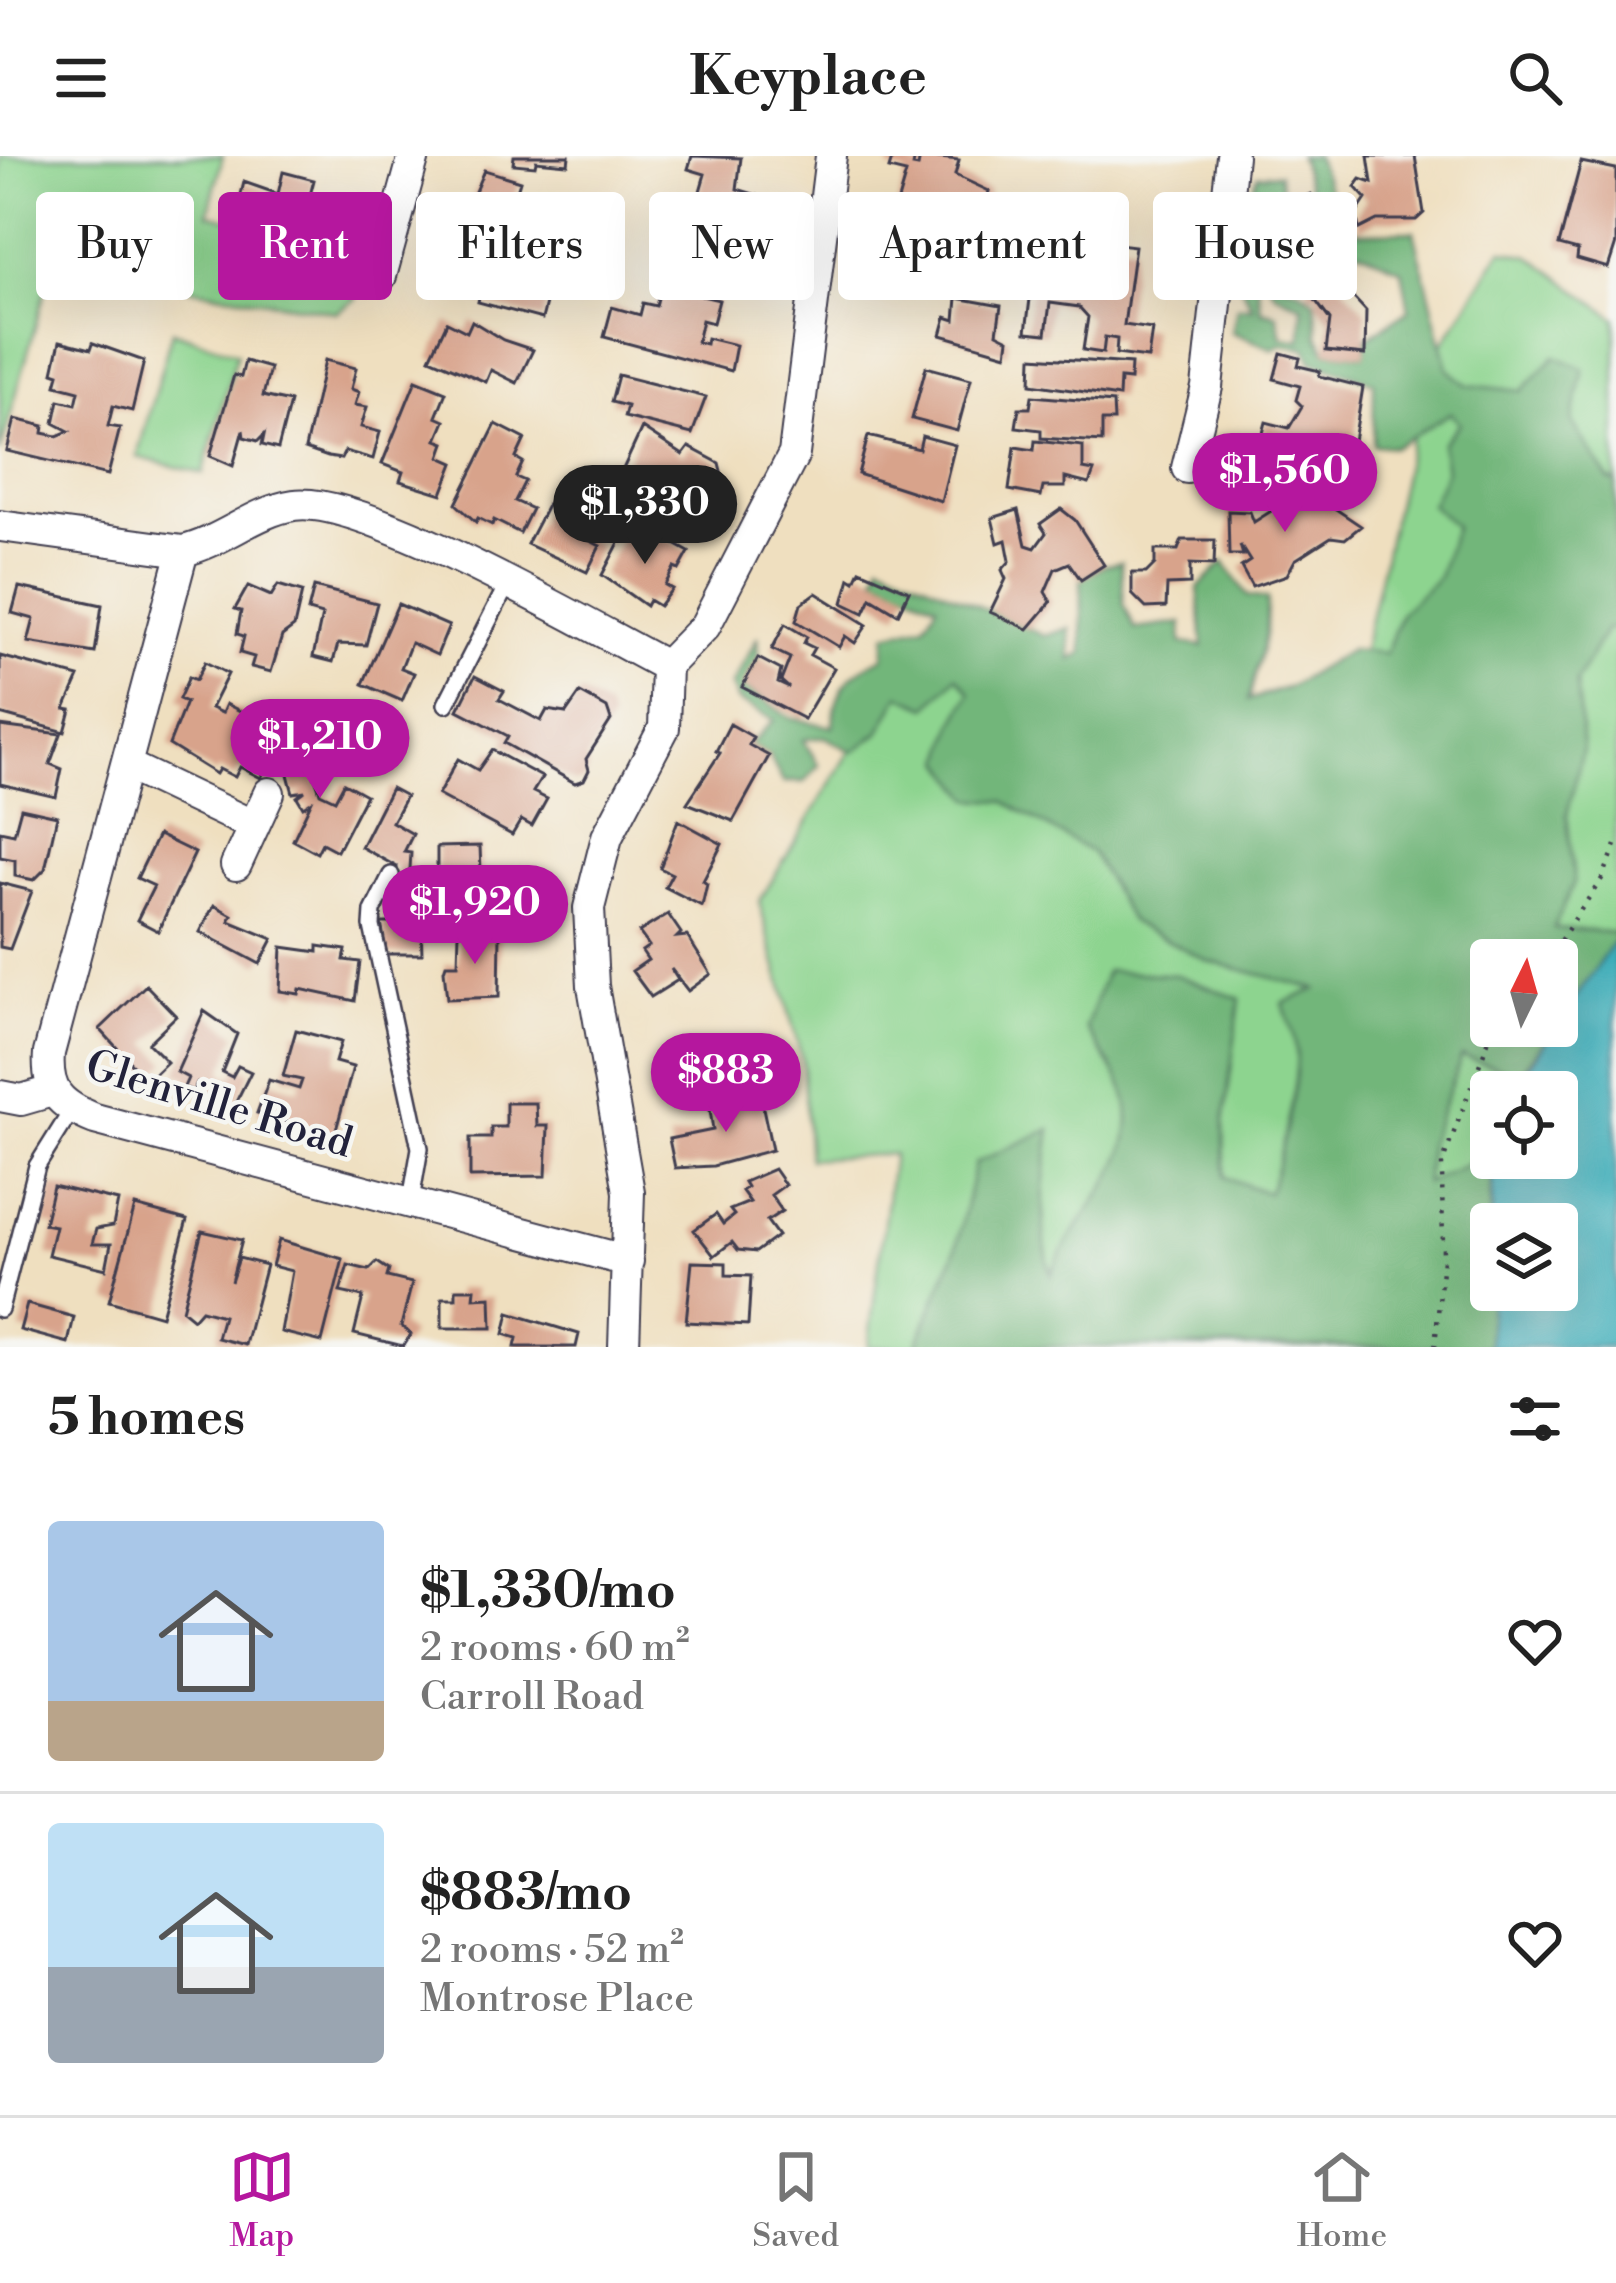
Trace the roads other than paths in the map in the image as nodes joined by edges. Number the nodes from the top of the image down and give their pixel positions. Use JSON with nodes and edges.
{"nodes":[{"id":1,"x":414,"y":156,"type":"edge"},
{"id":2,"x":831,"y":156,"type":"edge"},
{"id":3,"x":1232,"y":156,"type":"edge"},
{"id":4,"x":392,"y":238,"type":"edge"},
{"id":5,"x":1187,"y":468,"type":"dead end"},
{"id":6,"x":0,"y":526,"type":"edge"},
{"id":7,"x":183,"y":550,"type":"junction"},
{"id":8,"x":507,"y":585,"type":"junction"},
{"id":9,"x":666,"y":666,"type":"junction"},
{"id":10,"x":446,"y":704,"type":"dead end"},
{"id":11,"x":126,"y":765,"type":"junction"},
{"id":12,"x":269,"y":793,"type":"dead end"},
{"id":13,"x":254,"y":826,"type":"junction"},
{"id":14,"x":236,"y":865,"type":"dead end"},
{"id":15,"x":392,"y":875,"type":"dead end"},
{"id":16,"x":0,"y":1096,"type":"edge"},
{"id":17,"x":62,"y":1100,"type":"junction"},
{"id":18,"x":410,"y":1206,"type":"junction"},
{"id":19,"x":628,"y":1262,"type":"junction"},
{"id":20,"x":0,"y":1307,"type":"edge"},
{"id":21,"x":624,"y":1347,"type":"edge"}],
"edges":[{"from":1,"to":4,"type":"street"},
{"from":2,"to":9,"type":"street"},
{"from":3,"to":5,"type":"street"},
{"from":6,"to":7,"type":"street"},
{"from":7,"to":8,"type":"street"},
{"from":7,"to":11,"type":"street","name":"Glenville Road"},
{"from":8,"to":9,"type":"street"},
{"from":8,"to":10,"type":"lane"},
{"from":9,"to":19,"type":"street"},
{"from":11,"to":13,"type":"street"},
{"from":11,"to":17,"type":"street","name":"Glenville Road"},
{"from":12,"to":13,"type":"street"},
{"from":13,"to":14,"type":"street"},
{"from":15,"to":18,"type":"lane"},
{"from":16,"to":17,"type":"street"},
{"from":17,"to":18,"type":"street","name":"Glenville Road"},
{"from":17,"to":20,"type":"lane"},
{"from":18,"to":19,"type":"street","name":"Glenville Road"},
{"from":19,"to":21,"type":"street"}]}
